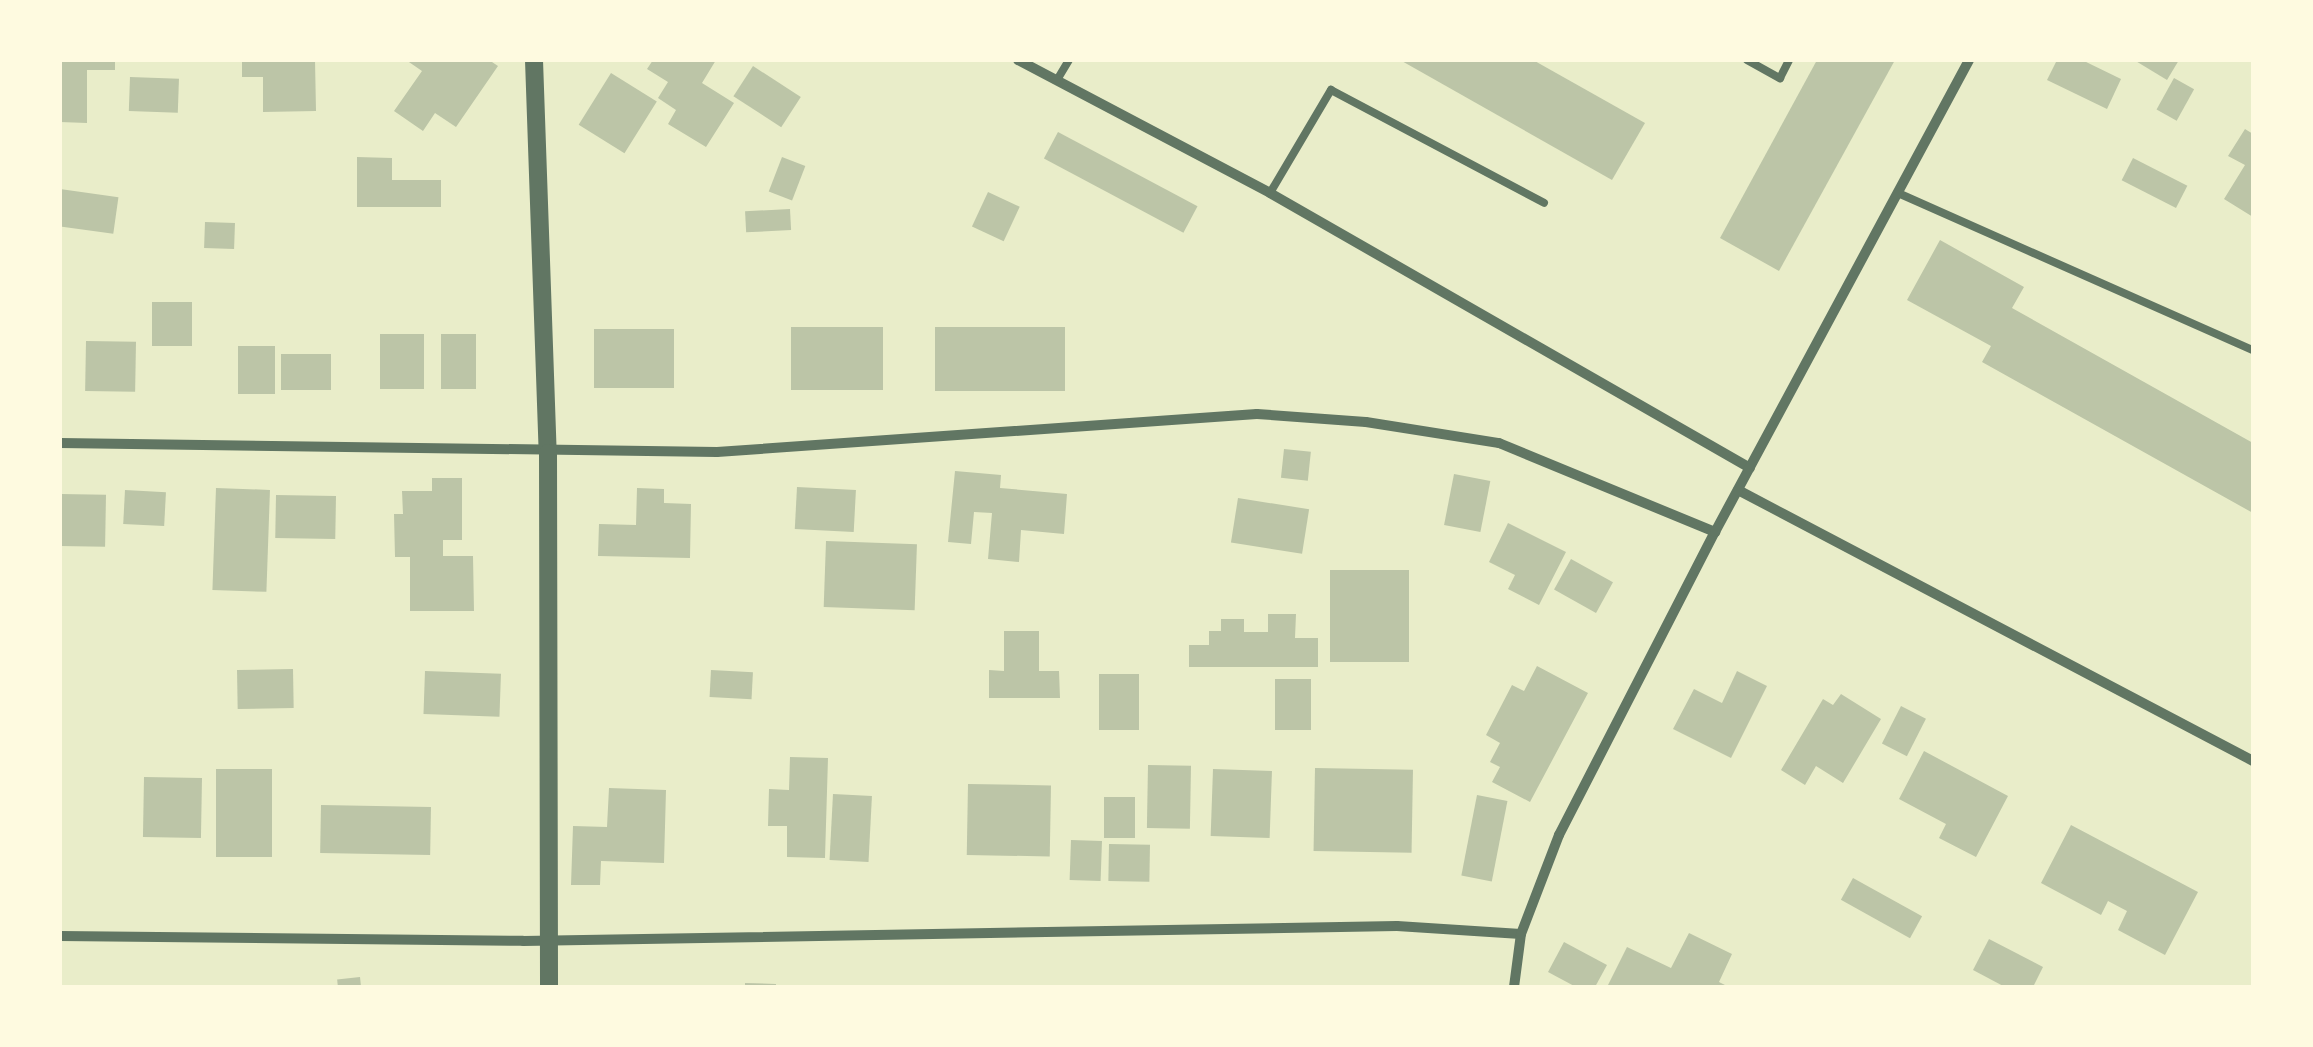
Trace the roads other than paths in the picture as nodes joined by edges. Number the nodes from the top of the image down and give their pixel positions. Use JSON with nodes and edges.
{"nodes":[{"id":1,"x":534,"y":60,"type":"edge"},
{"id":2,"x":1018,"y":60,"type":"edge"},
{"id":3,"x":1069,"y":60,"type":"edge"},
{"id":4,"x":1747,"y":60,"type":"edge"},
{"id":5,"x":1789,"y":60,"type":"edge"},
{"id":6,"x":1969,"y":60,"type":"edge"},
{"id":7,"x":1057,"y":80,"type":"junction"},
{"id":8,"x":1270,"y":193,"type":"junction"},
{"id":9,"x":1898,"y":193,"type":"junction"},
{"id":10,"x":1544,"y":203,"type":"dead end"},
{"id":11,"x":2253,"y":350,"type":"edge"},
{"id":12,"x":60,"y":443,"type":"edge"},
{"id":13,"x":548,"y":452,"type":"junction"},
{"id":14,"x":1750,"y":468,"type":"junction"},
{"id":15,"x":1738,"y":490,"type":"junction"},
{"id":16,"x":1715,"y":532,"type":"junction"},
{"id":17,"x":2253,"y":761,"type":"edge"},
{"id":18,"x":1521,"y":934,"type":"junction"},
{"id":19,"x":60,"y":936,"type":"edge"},
{"id":20,"x":548,"y":941,"type":"junction"},
{"id":21,"x":549,"y":987,"type":"edge"},
{"id":22,"x":1514,"y":987,"type":"edge"}],
"edges":[{"from":1,"to":13,"type":"street"},
{"from":2,"to":7,"type":"street"},
{"from":3,"to":7,"type":"lane"},
{"from":4,"to":5,"type":"lane"},
{"from":6,"to":9,"type":"street"},
{"from":7,"to":8,"type":"street"},
{"from":8,"to":10,"type":"lane"},
{"from":8,"to":14,"type":"street"},
{"from":9,"to":11,"type":"lane"},
{"from":9,"to":14,"type":"street"},
{"from":12,"to":13,"type":"street"},
{"from":13,"to":16,"type":"street"},
{"from":13,"to":20,"type":"street"},
{"from":14,"to":15,"type":"street"},
{"from":15,"to":16,"type":"street"},
{"from":15,"to":17,"type":"street"},
{"from":16,"to":18,"type":"street"},
{"from":18,"to":20,"type":"street"},
{"from":18,"to":22,"type":"street"},
{"from":19,"to":20,"type":"street"},
{"from":20,"to":21,"type":"street"}]}
